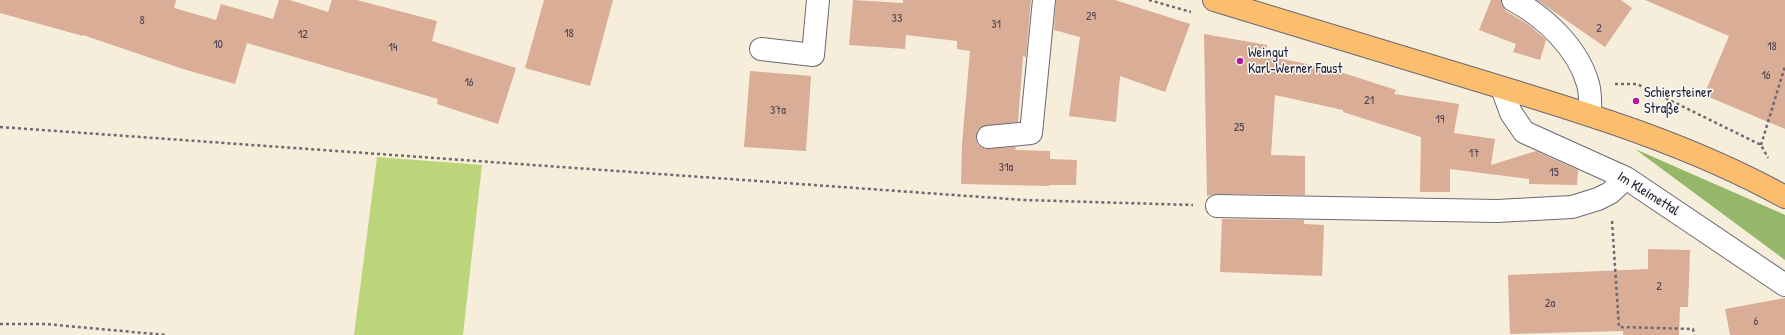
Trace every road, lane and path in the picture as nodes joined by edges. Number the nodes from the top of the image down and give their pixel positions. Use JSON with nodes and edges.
{"nodes":[{"id":1,"x":818,"y":0,"type":"edge"},
{"id":2,"x":1044,"y":0,"type":"edge"},
{"id":3,"x":1214,"y":0,"type":"edge"},
{"id":4,"x":1513,"y":0,"type":"edge"},
{"id":5,"x":761,"y":49,"type":"dead end"},
{"id":6,"x":1785,"y":66,"type":"edge"},
{"id":7,"x":1588,"y":84,"type":"junction"},
{"id":8,"x":1502,"y":88,"type":"junction"},
{"id":9,"x":1590,"y":115,"type":"junction"},
{"id":10,"x":0,"y":127,"type":"edge"},
{"id":11,"x":988,"y":137,"type":"dead end"},
{"id":12,"x":1626,"y":178,"type":"junction"},
{"id":13,"x":1610,"y":193,"type":"junction"},
{"id":14,"x":1785,"y":197,"type":"edge"},
{"id":15,"x":1217,"y":206,"type":"joint"},
{"id":16,"x":1785,"y":285,"type":"edge"},
{"id":17,"x":0,"y":324,"type":"edge"},
{"id":18,"x":166,"y":335,"type":"edge"},
{"id":19,"x":1694,"y":335,"type":"edge"}],
"edges":[{"from":1,"to":5,"type":"street"},
{"from":2,"to":11,"type":"street"},
{"from":3,"to":8,"type":"main road"},
{"from":4,"to":7,"type":"street"},
{"from":6,"to":7,"type":"path"},
{"from":7,"to":9,"type":"street"},
{"from":8,"to":9,"type":"main road"},
{"from":8,"to":12,"type":"street","name":"Im Kleimettal"},
{"from":9,"to":14,"type":"main road"},
{"from":10,"to":15,"type":"path"},
{"from":12,"to":13,"type":"street"},
{"from":12,"to":16,"type":"street","name":"Im Kleimettal"},
{"from":13,"to":15,"type":"street"},
{"from":13,"to":19,"type":"path"},
{"from":17,"to":18,"type":"path"}]}
